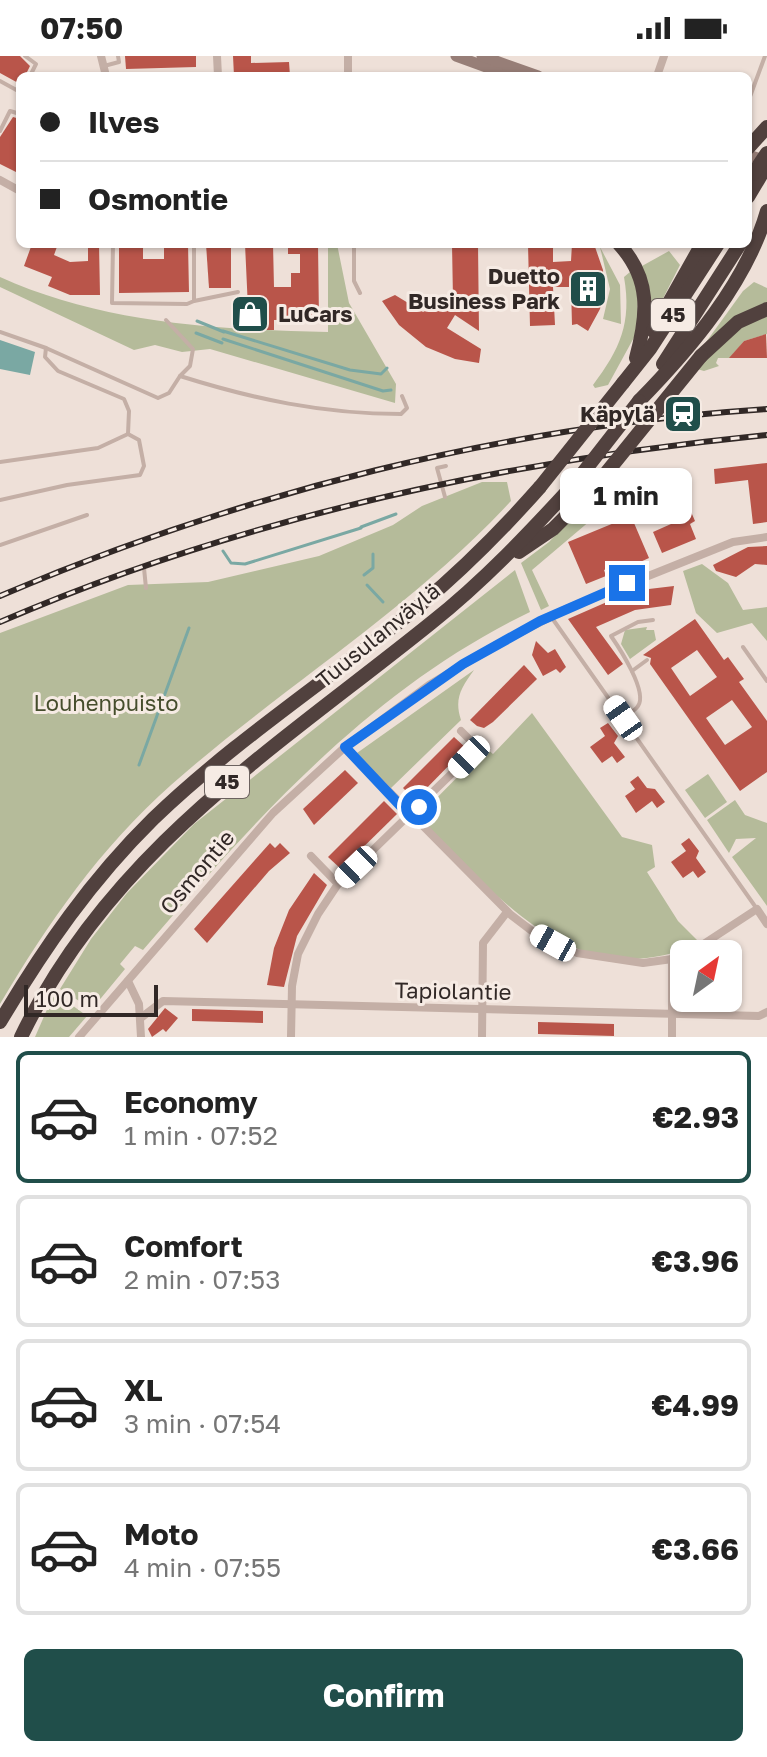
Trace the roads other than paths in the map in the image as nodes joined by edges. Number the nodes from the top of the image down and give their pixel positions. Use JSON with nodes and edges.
{"nodes":[{"id":1,"x":25,"y":56,"type":"edge"},
{"id":2,"x":101,"y":56,"type":"edge"},
{"id":3,"x":118,"y":56,"type":"edge"},
{"id":4,"x":456,"y":56,"type":"edge"},
{"id":5,"x":482,"y":56,"type":"edge"},
{"id":6,"x":765,"y":56,"type":"edge"},
{"id":7,"x":105,"y":71,"type":"edge"},
{"id":8,"x":32,"y":72,"type":"edge"},
{"id":9,"x":500,"y":72,"type":"edge"},
{"id":10,"x":527,"y":72,"type":"edge"},
{"id":11,"x":752,"y":91,"type":"edge"},
{"id":12,"x":16,"y":113,"type":"edge"},
{"id":13,"x":0,"y":131,"type":"edge"},
{"id":14,"x":767,"y":153,"type":"edge"},
{"id":15,"x":759,"y":171,"type":"edge"},
{"id":16,"x":767,"y":204,"type":"edge"},
{"id":17,"x":767,"y":211,"type":"edge"},
{"id":18,"x":752,"y":225,"type":"edge"},
{"id":19,"x":752,"y":247,"type":"edge"},
{"id":20,"x":113,"y":248,"type":"edge"},
{"id":21,"x":194,"y":248,"type":"edge"},
{"id":22,"x":354,"y":248,"type":"edge"},
{"id":23,"x":623,"y":248,"type":"edge"},
{"id":24,"x":700,"y":248,"type":"edge"},
{"id":25,"x":715,"y":248,"type":"edge"},
{"id":26,"x":738,"y":248,"type":"edge"},
{"id":27,"x":751,"y":248,"type":"edge"},
{"id":28,"x":238,"y":292,"type":"dead end"},
{"id":29,"x":360,"y":293,"type":"dead end"},
{"id":30,"x":194,"y":301,"type":"junction"},
{"id":31,"x":767,"y":309,"type":"edge"},
{"id":32,"x":166,"y":320,"type":"dead end"},
{"id":33,"x":0,"y":332,"type":"edge"},
{"id":34,"x":46,"y":348,"type":"junction"},
{"id":35,"x":636,"y":358,"type":"junction"},
{"id":36,"x":180,"y":376,"type":"junction"},
{"id":37,"x":657,"y":378,"type":"junction"},
{"id":38,"x":623,"y":383,"type":"junction"},
{"id":39,"x":402,"y":396,"type":"dead end"},
{"id":40,"x":128,"y":434,"type":"junction"},
{"id":41,"x":0,"y":462,"type":"edge"},
{"id":42,"x":446,"y":466,"type":"dead end"},
{"id":43,"x":445,"y":497,"type":"dead end"},
{"id":44,"x":0,"y":500,"type":"edge"},
{"id":45,"x":87,"y":515,"type":"dead end"},
{"id":46,"x":767,"y":537,"type":"edge"},
{"id":47,"x":0,"y":545,"type":"edge"},
{"id":48,"x":144,"y":568,"type":"dead end"},
{"id":49,"x":486,"y":576,"type":"junction"},
{"id":50,"x":146,"y":588,"type":"dead end"},
{"id":51,"x":551,"y":616,"type":"junction"},
{"id":52,"x":653,"y":620,"type":"dead end"},
{"id":53,"x":743,"y":647,"type":"dead end"},
{"id":54,"x":647,"y":660,"type":"dead end"},
{"id":55,"x":632,"y":671,"type":"junction"},
{"id":56,"x":767,"y":681,"type":"edge"},
{"id":57,"x":623,"y":718,"type":"junction"},
{"id":58,"x":461,"y":731,"type":"dead end"},
{"id":59,"x":345,"y":747,"type":"junction"},
{"id":60,"x":410,"y":816,"type":"junction"},
{"id":61,"x":311,"y":856,"type":"dead end"},
{"id":62,"x":338,"y":884,"type":"junction"},
{"id":63,"x":757,"y":909,"type":"junction"},
{"id":64,"x":507,"y":912,"type":"junction"},
{"id":65,"x":767,"y":924,"type":"edge"},
{"id":66,"x":710,"y":940,"type":"edge"},
{"id":67,"x":670,"y":959,"type":"edge"},
{"id":68,"x":128,"y":981,"type":"junction"},
{"id":69,"x":291,"y":1005,"type":"junction"},
{"id":70,"x":482,"y":1010,"type":"junction"},
{"id":71,"x":767,"y":1012,"type":"edge"},
{"id":72,"x":672,"y":1013,"type":"junction"},
{"id":73,"x":142,"y":1017,"type":"junction"},
{"id":74,"x":0,"y":1022,"type":"edge"},
{"id":75,"x":21,"y":1037,"type":"edge"},
{"id":76,"x":79,"y":1037,"type":"edge"},
{"id":77,"x":141,"y":1037,"type":"edge"},
{"id":78,"x":291,"y":1037,"type":"edge"},
{"id":79,"x":482,"y":1037,"type":"edge"},
{"id":80,"x":672,"y":1037,"type":"edge"}],
"edges":[{"from":1,"to":8,"type":"lane"},
{"from":2,"to":7,"type":"street"},
{"from":3,"to":7,"type":"lane"},
{"from":4,"to":9,"type":"main road"},
{"from":5,"to":10,"type":"main road"},
{"from":6,"to":11,"type":"lane"},
{"from":12,"to":13,"type":"lane"},
{"from":14,"to":15,"type":"highway","bridge":true},
{"from":16,"to":18,"type":"highway"},
{"from":17,"to":19,"type":"highway"},
{"from":20,"to":30,"type":"lane"},
{"from":21,"to":30,"type":"lane"},
{"from":22,"to":29,"type":"lane"},
{"from":23,"to":35,"type":"highway"},
{"from":24,"to":35,"type":"highway"},
{"from":25,"to":38,"type":"highway","name":"Tuusulanväylä","number":"45"},
{"from":26,"to":37,"type":"highway","name":"Tuusulanväylä","number":"45"},
{"from":27,"to":37,"type":"highway"},
{"from":28,"to":30,"type":"lane"},
{"from":31,"to":49,"type":"highway","bridge":true},
{"from":32,"to":36,"type":"lane"},
{"from":33,"to":34,"type":"lane"},
{"from":34,"to":36,"type":"lane"},
{"from":34,"to":40,"type":"lane"},
{"from":35,"to":38,"type":"highway"},
{"from":36,"to":39,"type":"lane"},
{"from":37,"to":49,"type":"highway","name":"Tuusulanväylä","number":"45","bridge":true},
{"from":38,"to":74,"type":"highway","name":"Tuusulanväylä","number":"45","bridge":true},
{"from":40,"to":41,"type":"lane"},
{"from":40,"to":44,"type":"lane"},
{"from":42,"to":43,"type":"lane"},
{"from":45,"to":47,"type":"lane"},
{"from":46,"to":51,"type":"street","name":"Osmontie"},
{"from":48,"to":50,"type":"lane"},
{"from":49,"to":75,"type":"highway","name":"Tuusulanväylä","number":"45"},
{"from":51,"to":57,"type":"lane"},
{"from":51,"to":59,"type":"street","name":"Osmontie"},
{"from":52,"to":55,"type":"lane"},
{"from":53,"to":56,"type":"lane"},
{"from":54,"to":55,"type":"lane"},
{"from":55,"to":57,"type":"lane"},
{"from":57,"to":63,"type":"lane"},
{"from":58,"to":60,"type":"street"},
{"from":59,"to":60,"type":"street"},
{"from":59,"to":68,"type":"street","name":"Osmontie"},
{"from":60,"to":62,"type":"street"},
{"from":60,"to":64,"type":"street"},
{"from":61,"to":62,"type":"street"},
{"from":62,"to":69,"type":"street"},
{"from":63,"to":65,"type":"street"},
{"from":63,"to":66,"type":"street"},
{"from":64,"to":67,"type":"street"},
{"from":64,"to":70,"type":"street"},
{"from":68,"to":73,"type":"street"},
{"from":68,"to":76,"type":"street","name":"Osmontie"},
{"from":69,"to":70,"type":"street","name":"Tapiolantie"},
{"from":69,"to":73,"type":"street","name":"Tapiolantie"},
{"from":69,"to":78,"type":"street"},
{"from":70,"to":72,"type":"street","name":"Tapiolantie"},
{"from":70,"to":79,"type":"street"},
{"from":71,"to":72,"type":"street","name":"Tapiolantie"},
{"from":72,"to":80,"type":"street"},
{"from":73,"to":77,"type":"street"}]}
